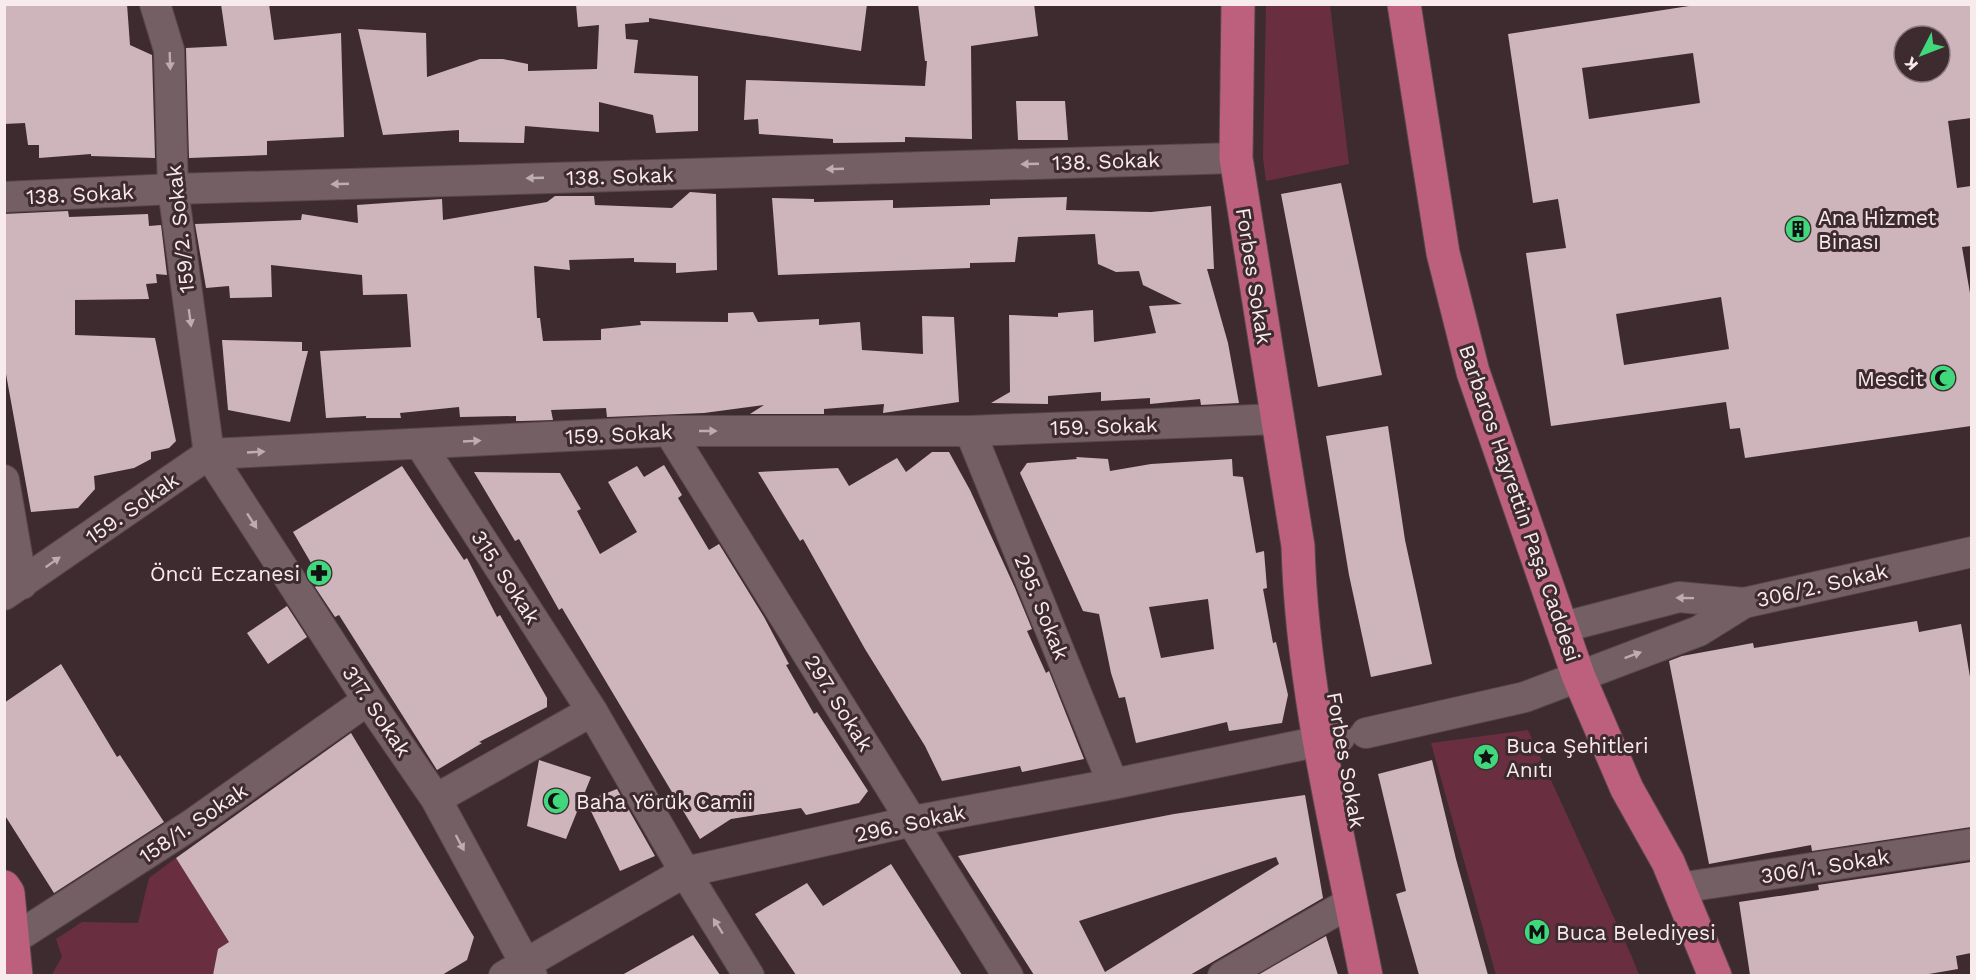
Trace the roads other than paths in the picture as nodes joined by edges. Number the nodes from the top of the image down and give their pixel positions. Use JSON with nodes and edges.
{"nodes":[{"id":1,"x":155,"y":4,"type":"edge"},
{"id":2,"x":1238,"y":4,"type":"edge"},
{"id":3,"x":1404,"y":4,"type":"edge"},
{"id":4,"x":1236,"y":158,"type":"junction"},
{"id":5,"x":173,"y":189,"type":"junction"},
{"id":6,"x":4,"y":197,"type":"edge"},
{"id":7,"x":1277,"y":419,"type":"junction"},
{"id":8,"x":970,"y":430,"type":"junction"},
{"id":9,"x":669,"y":431,"type":"junction"},
{"id":10,"x":420,"y":444,"type":"junction"},
{"id":11,"x":209,"y":454,"type":"junction"},
{"id":12,"x":4,"y":480,"type":"edge"},
{"id":13,"x":1971,"y":552,"type":"edge"},
{"id":14,"x":13,"y":590,"type":"edge"},
{"id":15,"x":1744,"y":603,"type":"junction"},
{"id":16,"x":1560,"y":628,"type":"junction"},
{"id":17,"x":1578,"y":675,"type":"junction"},
{"id":18,"x":368,"y":700,"type":"junction"},
{"id":19,"x":592,"y":711,"type":"junction"},
{"id":20,"x":1342,"y":736,"type":"junction"},
{"id":21,"x":1113,"y":784,"type":"junction"},
{"id":22,"x":436,"y":799,"type":"junction"},
{"id":23,"x":913,"y":821,"type":"junction"},
{"id":24,"x":1971,"y":844,"type":"edge"},
{"id":25,"x":685,"y":872,"type":"junction"},
{"id":26,"x":4,"y":887,"type":"edge"},
{"id":27,"x":1679,"y":888,"type":"junction"},
{"id":28,"x":1351,"y":902,"type":"junction"},
{"id":29,"x":14,"y":939,"type":"junction"},
{"id":30,"x":520,"y":971,"type":"edge"},
{"id":31,"x":16,"y":975,"type":"edge"},
{"id":32,"x":749,"y":975,"type":"edge"},
{"id":33,"x":1008,"y":975,"type":"edge"},
{"id":34,"x":1223,"y":975,"type":"edge"},
{"id":35,"x":1366,"y":975,"type":"edge"},
{"id":36,"x":1387,"y":975,"type":"edge"},
{"id":37,"x":1715,"y":975,"type":"edge"}],
"edges":[{"from":1,"to":5,"type":"street","name":"159/2. Sokak","one_way":true},
{"from":2,"to":4,"type":"main road","name":"Forbes Sokak"},
{"from":3,"to":16,"type":"main road","name":"Barbaros Hayrettin Paşa Caddesi"},
{"from":4,"to":5,"type":"street","name":"138. Sokak","one_way":true},
{"from":4,"to":7,"type":"main road","name":"Forbes Sokak"},
{"from":5,"to":6,"type":"street","name":"138. Sokak"},
{"from":5,"to":11,"type":"street","name":"159/2. Sokak","one_way":true},
{"from":7,"to":8,"type":"street","name":"159. Sokak"},
{"from":7,"to":20,"type":"main road","name":"Forbes Sokak"},
{"from":9,"to":8,"type":"street","name":"159. Sokak","one_way":true},
{"from":8,"to":21,"type":"street","name":"295. Sokak"},
{"from":10,"to":9,"type":"street","name":"159. Sokak","one_way":true},
{"from":9,"to":23,"type":"street","name":"297. Sokak"},
{"from":11,"to":10,"type":"street","name":"159. Sokak","one_way":true},
{"from":10,"to":19,"type":"street","name":"315. Sokak"},
{"from":14,"to":11,"type":"street","name":"159. Sokak","one_way":true},
{"from":11,"to":18,"type":"street","name":"317. Sokak","one_way":true},
{"from":12,"to":14,"type":"street"},
{"from":13,"to":15,"type":"street","name":"306/2. Sokak"},
{"from":15,"to":16,"type":"street","one_way":true},
{"from":17,"to":15,"type":"street","name":"306/2. Sokak","one_way":true},
{"from":16,"to":17,"type":"main road","name":"Barbaros Hayrettin Paşa Caddesi"},
{"from":17,"to":20,"type":"street","name":"306/2. Sokak"},
{"from":17,"to":27,"type":"main road","name":"Barbaros Hayrettin Paşa Caddesi"},
{"from":18,"to":22,"type":"street","name":"317. Sokak"},
{"from":18,"to":29,"type":"street","name":"158/1. Sokak"},
{"from":19,"to":22,"type":"street"},
{"from":19,"to":25,"type":"street","name":"315. Sokak"},
{"from":20,"to":21,"type":"street","name":"296. Sokak"},
{"from":20,"to":28,"type":"main road","name":"Forbes Sokak"},
{"from":20,"to":36,"type":"main road","name":"Forbes Sokak"},
{"from":21,"to":23,"type":"street","name":"296. Sokak"},
{"from":22,"to":30,"type":"street","name":"317. Sokak","one_way":true},
{"from":23,"to":25,"type":"street","name":"296. Sokak"},
{"from":23,"to":33,"type":"street","name":"297. Sokak"},
{"from":24,"to":27,"type":"street","name":"306/1. Sokak"},
{"from":25,"to":30,"type":"street","name":"296. Sokak"},
{"from":32,"to":25,"type":"street","name":"315. Sokak","one_way":true},
{"from":26,"to":29,"type":"main road"},
{"from":27,"to":37,"type":"main road","name":"Barbaros Hayrettin Paşa Caddesi"},
{"from":28,"to":34,"type":"street"},
{"from":28,"to":35,"type":"main road","name":"Forbes Sokak"},
{"from":29,"to":31,"type":"main road"}]}
